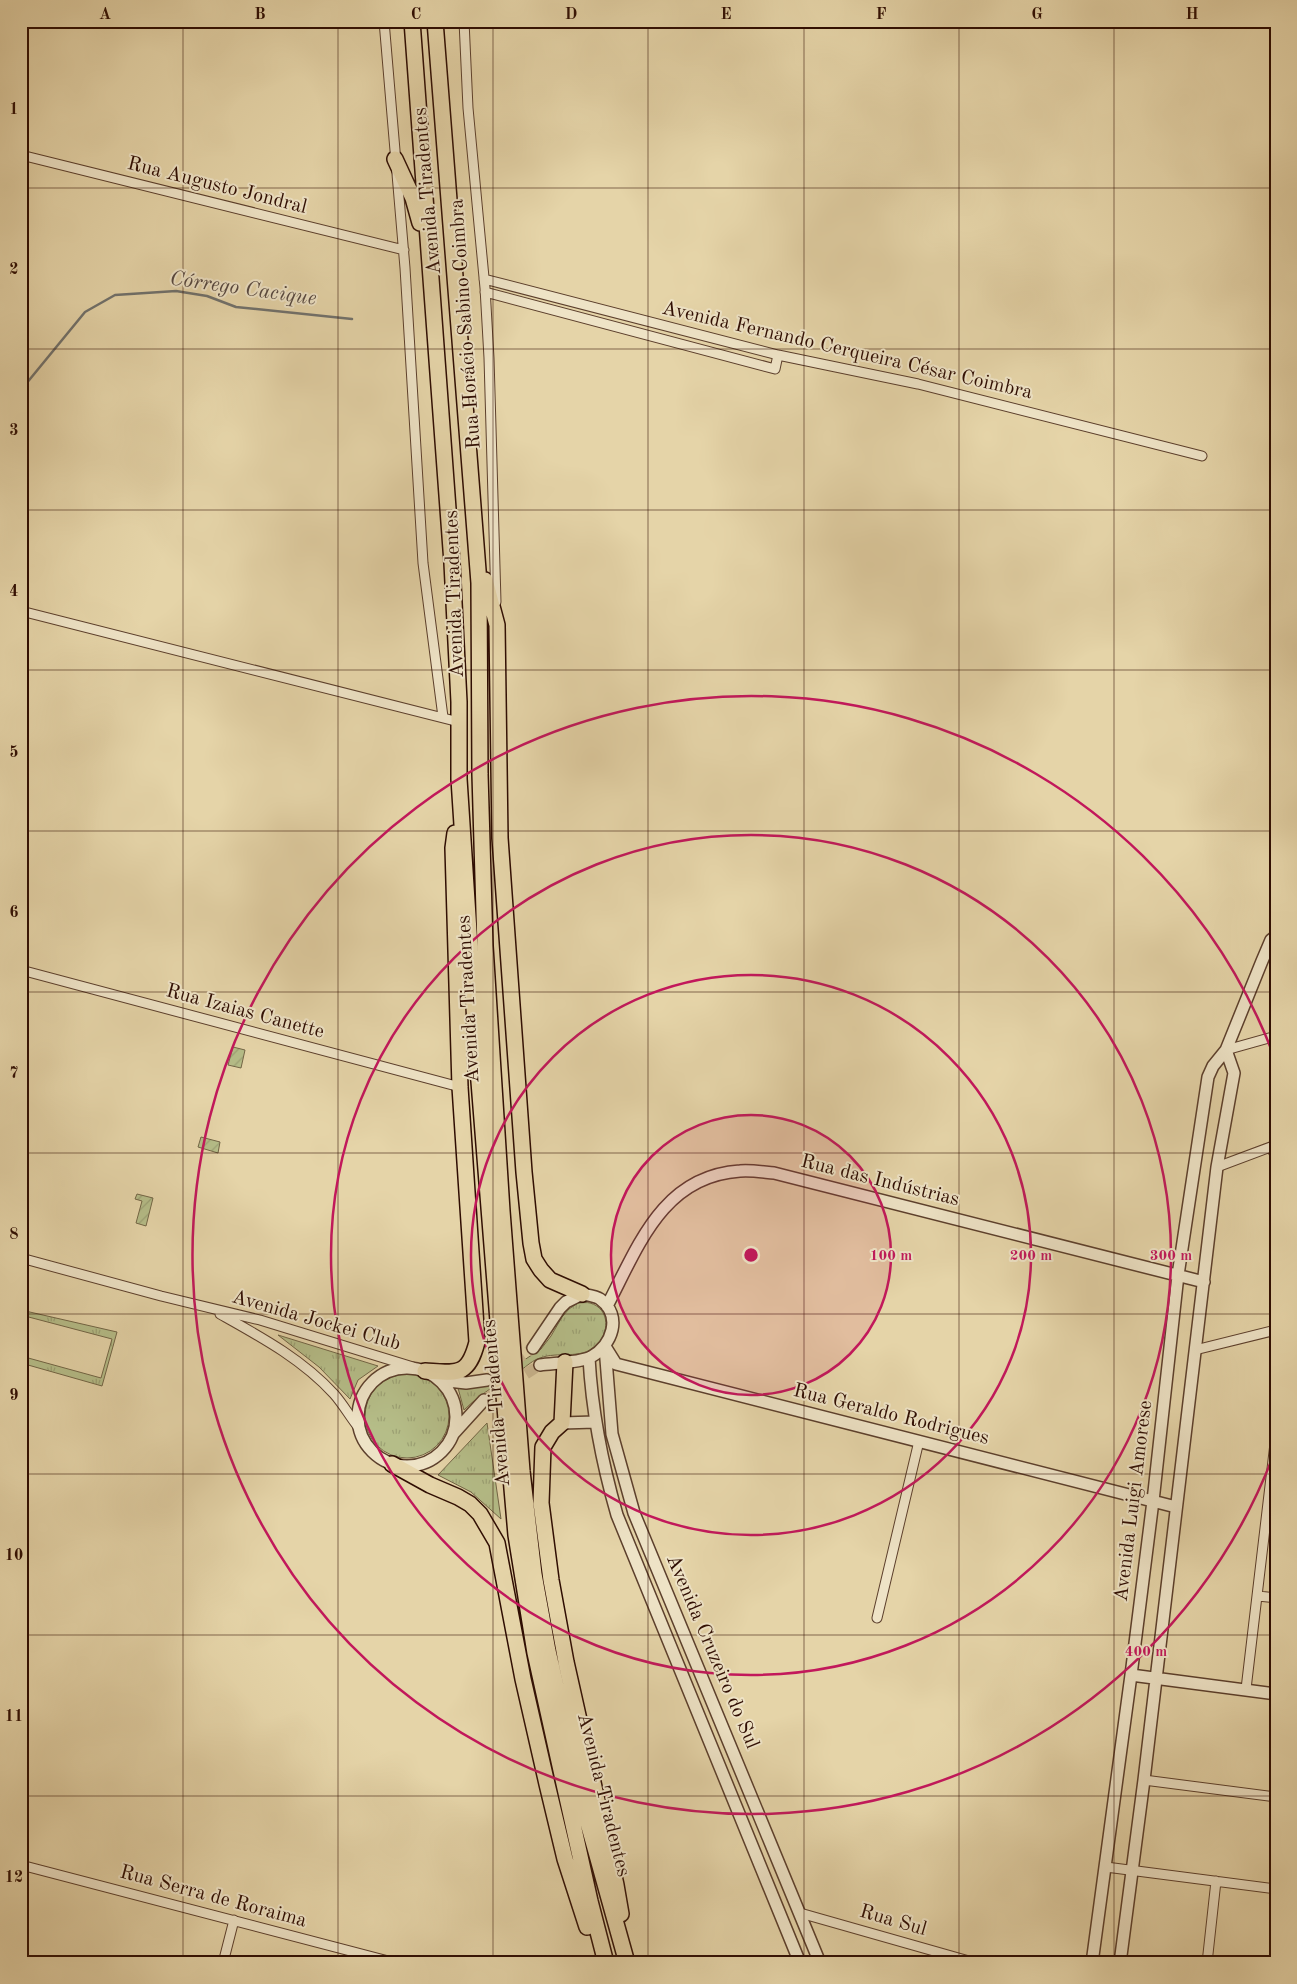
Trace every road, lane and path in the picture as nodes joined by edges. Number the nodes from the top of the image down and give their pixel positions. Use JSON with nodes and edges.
{"nodes":[{"id":1,"x":384,"y":21,"type":"edge"},
{"id":2,"x":412,"y":21,"type":"edge"},
{"id":3,"x":435,"y":21,"type":"edge"},
{"id":4,"x":464,"y":21,"type":"edge"},
{"id":5,"x":21,"y":155,"type":"edge"},
{"id":6,"x":395,"y":160,"type":"junction"},
{"id":7,"x":404,"y":250,"type":"junction"},
{"id":8,"x":484,"y":279,"type":"junction"},
{"id":9,"x":431,"y":284,"type":"junction"},
{"id":10,"x":485,"y":292,"type":"junction"},
{"id":11,"x":778,"y":355,"type":"junction"},
{"id":12,"x":1202,"y":456,"type":"dead end"},
{"id":13,"x":475,"y":548,"type":"junction"},
{"id":14,"x":21,"y":611,"type":"edge"},
{"id":15,"x":497,"y":625,"type":"junction"},
{"id":16,"x":444,"y":718,"type":"junction"},
{"id":17,"x":459,"y":722,"type":"junction"},
{"id":18,"x":459,"y":779,"type":"junction"},
{"id":19,"x":500,"y":838,"type":"junction"},
{"id":20,"x":1276,"y":936,"type":"edge"},
{"id":21,"x":485,"y":946,"type":"junction"},
{"id":22,"x":21,"y":970,"type":"edge"},
{"id":23,"x":1276,"y":1036,"type":"edge"},
{"id":24,"x":1226,"y":1050,"type":"junction"},
{"id":25,"x":460,"y":1087,"type":"junction"},
{"id":26,"x":1273,"y":1146,"type":"edge"},
{"id":27,"x":1276,"y":1157,"type":"edge"},
{"id":28,"x":1217,"y":1167,"type":"junction"},
{"id":29,"x":21,"y":1258,"type":"edge"},
{"id":30,"x":1178,"y":1275,"type":"junction"},
{"id":31,"x":1204,"y":1282,"type":"junction"},
{"id":32,"x":582,"y":1294,"type":"junction"},
{"id":33,"x":607,"y":1306,"type":"junction"},
{"id":34,"x":209,"y":1308,"type":"junction"},
{"id":35,"x":1276,"y":1330,"type":"edge"},
{"id":36,"x":605,"y":1347,"type":"junction"},
{"id":37,"x":534,"y":1348,"type":"tunnel mouth"},
{"id":38,"x":1195,"y":1350,"type":"junction"},
{"id":39,"x":589,"y":1358,"type":"junction"},
{"id":40,"x":564,"y":1362,"type":"junction"},
{"id":41,"x":540,"y":1365,"type":"tunnel mouth"},
{"id":42,"x":419,"y":1369,"type":"junction"},
{"id":43,"x":440,"y":1380,"type":"junction"},
{"id":44,"x":487,"y":1380,"type":"tunnel mouth"},
{"id":45,"x":484,"y":1400,"type":"tunnel mouth"},
{"id":46,"x":595,"y":1422,"type":"junction"},
{"id":47,"x":562,"y":1423,"type":"junction"},
{"id":48,"x":359,"y":1428,"type":"junction"},
{"id":49,"x":453,"y":1434,"type":"junction"},
{"id":50,"x":1276,"y":1435,"type":"edge"},
{"id":51,"x":919,"y":1441,"type":"junction"},
{"id":52,"x":392,"y":1464,"type":"junction"},
{"id":53,"x":1153,"y":1501,"type":"junction"},
{"id":54,"x":1176,"y":1507,"type":"junction"},
{"id":55,"x":620,"y":1524,"type":"junction"},
{"id":56,"x":639,"y":1526,"type":"junction"},
{"id":57,"x":1258,"y":1596,"type":"junction"},
{"id":58,"x":1276,"y":1598,"type":"edge"},
{"id":59,"x":877,"y":1618,"type":"dead end"},
{"id":60,"x":1132,"y":1675,"type":"junction"},
{"id":61,"x":1156,"y":1678,"type":"junction"},
{"id":62,"x":1246,"y":1689,"type":"junction"},
{"id":63,"x":1276,"y":1694,"type":"edge"},
{"id":64,"x":1144,"y":1780,"type":"junction"},
{"id":65,"x":1276,"y":1797,"type":"edge"},
{"id":66,"x":21,"y":1864,"type":"edge"},
{"id":67,"x":1106,"y":1867,"type":"junction"},
{"id":68,"x":1131,"y":1869,"type":"junction"},
{"id":69,"x":1216,"y":1881,"type":"junction"},
{"id":70,"x":1276,"y":1889,"type":"edge"},
{"id":71,"x":800,"y":1913,"type":"junction"},
{"id":72,"x":234,"y":1920,"type":"junction"},
{"id":73,"x":223,"y":1963,"type":"edge"},
{"id":74,"x":396,"y":1963,"type":"edge"},
{"id":75,"x":602,"y":1963,"type":"edge"},
{"id":76,"x":606,"y":1963,"type":"edge"},
{"id":77,"x":627,"y":1963,"type":"edge"},
{"id":78,"x":800,"y":1963,"type":"edge"},
{"id":79,"x":820,"y":1963,"type":"edge"},
{"id":80,"x":976,"y":1963,"type":"edge"},
{"id":81,"x":1092,"y":1963,"type":"edge"},
{"id":82,"x":1120,"y":1963,"type":"edge"},
{"id":83,"x":1207,"y":1963,"type":"edge"}],
"edges":[{"from":1,"to":6,"type":"street"},
{"from":2,"to":9,"type":"highway","name":"Avenida Tiradentes"},
{"from":3,"to":13,"type":"highway","name":"Avenida Tiradentes"},
{"from":4,"to":8,"type":"street","name":"Rua Horácio Sabino Coimbra"},
{"from":5,"to":7,"type":"street","name":"Rua Augusto Jondral"},
{"from":6,"to":7,"type":"street"},
{"from":6,"to":9,"type":"highway"},
{"from":7,"to":16,"type":"street"},
{"from":8,"to":10,"type":"street","name":"Rua Horácio Sabino Coimbra"},
{"from":8,"to":11,"type":"street","name":"Avenida Fernando Cerqueira César Coimbra"},
{"from":9,"to":17,"type":"highway","name":"Avenida Tiradentes"},
{"from":10,"to":11,"type":"street"},
{"from":10,"to":15,"type":"street","name":"Rua Horácio Sabino Coimbra"},
{"from":11,"to":12,"type":"street","name":"Avenida Fernando Cerqueira César Coimbra"},
{"from":13,"to":15,"type":"highway"},
{"from":13,"to":21,"type":"highway","name":"Avenida Tiradentes"},
{"from":14,"to":16,"type":"street"},
{"from":15,"to":19,"type":"highway"},
{"from":16,"to":17,"type":"street"},
{"from":17,"to":18,"type":"highway","name":"Avenida Tiradentes"},
{"from":18,"to":25,"type":"highway"},
{"from":18,"to":76,"type":"highway","name":"Avenida Tiradentes"},
{"from":19,"to":21,"type":"highway"},
{"from":19,"to":32,"type":"highway"},
{"from":20,"to":24,"type":"street","name":"Avenida Luigi Amorese"},
{"from":21,"to":77,"type":"highway","name":"Avenida Tiradentes"},
{"from":22,"to":25,"type":"street","name":"Rua Izaias Canette"},
{"from":23,"to":24,"type":"street"},
{"from":24,"to":28,"type":"street"},
{"from":24,"to":30,"type":"street","name":"Avenida Luigi Amorese"},
{"from":25,"to":42,"type":"highway"},
{"from":26,"to":27,"type":"street"},
{"from":26,"to":28,"type":"street"},
{"from":28,"to":31,"type":"street"},
{"from":29,"to":34,"type":"street","name":"Avenida Jockei Club"},
{"from":30,"to":31,"type":"street","name":"Rua das Indústrias"},
{"from":30,"to":33,"type":"street","name":"Rua das Indústrias"},
{"from":30,"to":53,"type":"street","name":"Avenida Luigi Amorese"},
{"from":31,"to":38,"type":"street"},
{"from":32,"to":33,"type":"street"},
{"from":32,"to":37,"type":"street"},
{"from":33,"to":36,"type":"street"},
{"from":34,"to":42,"type":"street","name":"Avenida Jockei Club"},
{"from":34,"to":48,"type":"street","name":"Avenida Jockei Club"},
{"from":35,"to":38,"type":"street"},
{"from":36,"to":39,"type":"street"},
{"from":36,"to":51,"type":"street","name":"Rua Geraldo Rodrigues"},
{"from":36,"to":56,"type":"street","name":"Avenida Cruzeiro do Sul"},
{"from":38,"to":54,"type":"street"},
{"from":39,"to":40,"type":"street"},
{"from":39,"to":46,"type":"street","name":"Avenida Cruzeiro do Sul"},
{"from":40,"to":41,"type":"street"},
{"from":40,"to":47,"type":"highway"},
{"from":42,"to":43,"type":"street"},
{"from":42,"to":48,"type":"street"},
{"from":43,"to":44,"type":"street"},
{"from":43,"to":49,"type":"street"},
{"from":45,"to":49,"type":"street"},
{"from":46,"to":47,"type":"street"},
{"from":46,"to":55,"type":"street","name":"Avenida Cruzeiro do Sul"},
{"from":47,"to":77,"type":"highway"},
{"from":48,"to":52,"type":"street"},
{"from":49,"to":52,"type":"street"},
{"from":50,"to":57,"type":"street"},
{"from":51,"to":53,"type":"street","name":"Rua Geraldo Rodrigues"},
{"from":51,"to":59,"type":"street"},
{"from":52,"to":75,"type":"highway"},
{"from":53,"to":54,"type":"street","name":"Rua Geraldo Rodrigues"},
{"from":53,"to":60,"type":"street","name":"Avenida Luigi Amorese"},
{"from":54,"to":61,"type":"street"},
{"from":55,"to":56,"type":"street"},
{"from":55,"to":78,"type":"street","name":"Avenida Cruzeiro do Sul"},
{"from":56,"to":71,"type":"street","name":"Avenida Cruzeiro do Sul"},
{"from":57,"to":58,"type":"street"},
{"from":57,"to":62,"type":"street"},
{"from":60,"to":61,"type":"street"},
{"from":60,"to":67,"type":"street","name":"Avenida Luigi Amorese"},
{"from":61,"to":62,"type":"street"},
{"from":61,"to":64,"type":"street"},
{"from":62,"to":63,"type":"street"},
{"from":64,"to":65,"type":"street"},
{"from":64,"to":68,"type":"street"},
{"from":66,"to":72,"type":"street","name":"Rua Serra de Roraima"},
{"from":67,"to":68,"type":"street"},
{"from":67,"to":81,"type":"street","name":"Avenida Luigi Amorese"},
{"from":68,"to":69,"type":"street"},
{"from":68,"to":82,"type":"street"},
{"from":69,"to":70,"type":"street"},
{"from":69,"to":83,"type":"street"},
{"from":71,"to":79,"type":"street","name":"Avenida Cruzeiro do Sul"},
{"from":71,"to":80,"type":"street","name":"Rua Sul"},
{"from":72,"to":73,"type":"street"},
{"from":72,"to":74,"type":"street","name":"Rua Serra de Roraima"}]}
